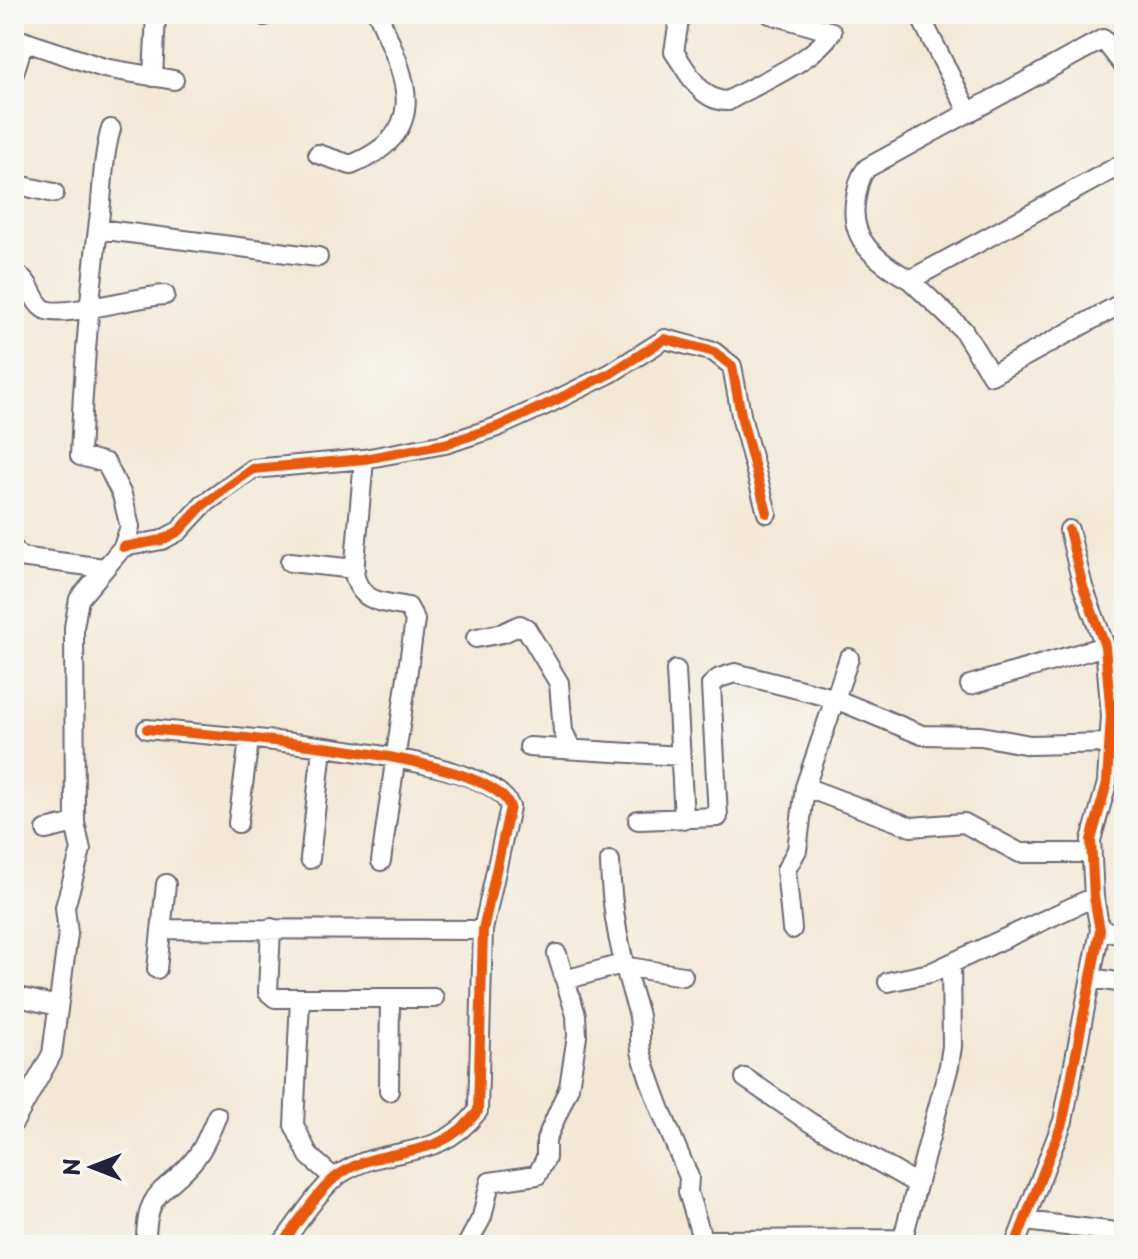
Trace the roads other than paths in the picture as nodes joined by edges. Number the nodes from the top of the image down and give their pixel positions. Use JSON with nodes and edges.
{"nodes":[{"id":1,"x":156,"y":14,"type":"edge"},
{"id":2,"x":378,"y":14,"type":"edge"},
{"id":3,"x":680,"y":14,"type":"edge"},
{"id":4,"x":770,"y":14,"type":"edge"},
{"id":5,"x":919,"y":14,"type":"edge"},
{"id":6,"x":19,"y":40,"type":"edge"},
{"id":7,"x":1124,"y":66,"type":"edge"},
{"id":8,"x":14,"y":73,"type":"edge"},
{"id":9,"x":153,"y":77,"type":"junction"},
{"id":10,"x":174,"y":80,"type":"dead end"},
{"id":11,"x":969,"y":113,"type":"junction"},
{"id":12,"x":111,"y":129,"type":"dead end"},
{"id":13,"x":318,"y":154,"type":"dead end"},
{"id":14,"x":1124,"y":163,"type":"edge"},
{"id":15,"x":14,"y":184,"type":"edge"},
{"id":16,"x":54,"y":193,"type":"dead end"},
{"id":17,"x":98,"y":229,"type":"junction"},
{"id":18,"x":318,"y":257,"type":"dead end"},
{"id":19,"x":14,"y":273,"type":"edge"},
{"id":20,"x":910,"y":280,"type":"junction"},
{"id":21,"x":165,"y":295,"type":"dead end"},
{"id":22,"x":1124,"y":302,"type":"edge"},
{"id":23,"x":88,"y":308,"type":"junction"},
{"id":24,"x":364,"y":459,"type":"junction"},
{"id":25,"x":767,"y":513,"type":"dead end"},
{"id":26,"x":1069,"y":530,"type":"dead end"},
{"id":27,"x":123,"y":547,"type":"junction"},
{"id":28,"x":14,"y":549,"type":"edge"},
{"id":29,"x":290,"y":562,"type":"dead end"},
{"id":30,"x":104,"y":568,"type":"junction"},
{"id":31,"x":355,"y":569,"type":"junction"},
{"id":32,"x":476,"y":638,"type":"dead end"},
{"id":33,"x":1105,"y":646,"type":"junction"},
{"id":34,"x":849,"y":658,"type":"dead end"},
{"id":35,"x":676,"y":670,"type":"dead end"},
{"id":36,"x":970,"y":685,"type":"dead end"},
{"id":37,"x":833,"y":698,"type":"junction"},
{"id":38,"x":147,"y":729,"type":"dead end"},
{"id":39,"x":249,"y":740,"type":"junction"},
{"id":40,"x":1109,"y":743,"type":"junction"},
{"id":41,"x":529,"y":747,"type":"dead end"},
{"id":42,"x":322,"y":748,"type":"junction"},
{"id":43,"x":571,"y":748,"type":"junction"},
{"id":44,"x":395,"y":756,"type":"junction"},
{"id":45,"x":681,"y":756,"type":"junction"},
{"id":46,"x":805,"y":787,"type":"junction"},
{"id":47,"x":684,"y":819,"type":"junction"},
{"id":48,"x":638,"y":820,"type":"dead end"},
{"id":49,"x":75,"y":823,"type":"junction"},
{"id":50,"x":238,"y":823,"type":"dead end"},
{"id":51,"x":46,"y":830,"type":"dead end"},
{"id":52,"x":1091,"y":853,"type":"junction"},
{"id":53,"x":310,"y":859,"type":"dead end"},
{"id":54,"x":381,"y":861,"type":"dead end"},
{"id":55,"x":610,"y":861,"type":"dead end"},
{"id":56,"x":166,"y":884,"type":"dead end"},
{"id":57,"x":1094,"y":897,"type":"junction"},
{"id":58,"x":271,"y":928,"type":"junction"},
{"id":59,"x":162,"y":929,"type":"junction"},
{"id":60,"x":792,"y":929,"type":"dead end"},
{"id":61,"x":483,"y":930,"type":"junction"},
{"id":62,"x":1100,"y":930,"type":"junction"},
{"id":63,"x":1124,"y":934,"type":"edge"},
{"id":64,"x":557,"y":954,"type":"dead end"},
{"id":65,"x":951,"y":964,"type":"junction"},
{"id":66,"x":622,"y":965,"type":"junction"},
{"id":67,"x":157,"y":969,"type":"dead end"},
{"id":68,"x":683,"y":976,"type":"dead end"},
{"id":69,"x":1091,"y":978,"type":"junction"},
{"id":70,"x":565,"y":980,"type":"junction"},
{"id":71,"x":888,"y":982,"type":"dead end"},
{"id":72,"x":1124,"y":983,"type":"edge"},
{"id":73,"x":14,"y":996,"type":"edge"},
{"id":74,"x":390,"y":998,"type":"junction"},
{"id":75,"x":434,"y":998,"type":"dead end"},
{"id":76,"x":300,"y":999,"type":"junction"},
{"id":77,"x":58,"y":1006,"type":"junction"},
{"id":78,"x":745,"y":1078,"type":"dead end"},
{"id":79,"x":389,"y":1091,"type":"dead end"},
{"id":80,"x":217,"y":1116,"type":"dead end"},
{"id":81,"x":14,"y":1122,"type":"edge"},
{"id":82,"x":335,"y":1179,"type":"junction"},
{"id":83,"x":917,"y":1184,"type":"junction"},
{"id":84,"x":1025,"y":1221,"type":"junction"},
{"id":85,"x":1124,"y":1233,"type":"edge"},
{"id":86,"x":902,"y":1242,"type":"edge"},
{"id":87,"x":146,"y":1245,"type":"edge"},
{"id":88,"x":281,"y":1245,"type":"edge"},
{"id":89,"x":467,"y":1245,"type":"edge"},
{"id":90,"x":706,"y":1245,"type":"edge"},
{"id":91,"x":1015,"y":1245,"type":"edge"}],
"edges":[{"from":1,"to":9,"type":"street"},
{"from":2,"to":13,"type":"street"},
{"from":3,"to":4,"type":"street"},
{"from":5,"to":11,"type":"street"},
{"from":6,"to":8,"type":"street"},
{"from":6,"to":9,"type":"street"},
{"from":7,"to":11,"type":"street"},
{"from":9,"to":10,"type":"street"},
{"from":11,"to":20,"type":"street"},
{"from":12,"to":17,"type":"street"},
{"from":14,"to":20,"type":"street"},
{"from":15,"to":16,"type":"street"},
{"from":17,"to":18,"type":"street"},
{"from":17,"to":23,"type":"street"},
{"from":19,"to":23,"type":"street"},
{"from":20,"to":22,"type":"street"},
{"from":21,"to":23,"type":"street"},
{"from":23,"to":27,"type":"street"},
{"from":24,"to":25,"type":"street"},
{"from":24,"to":27,"type":"street"},
{"from":24,"to":31,"type":"street"},
{"from":26,"to":33,"type":"street"},
{"from":27,"to":30,"type":"street"},
{"from":28,"to":30,"type":"street"},
{"from":29,"to":31,"type":"street"},
{"from":30,"to":49,"type":"street"},
{"from":31,"to":44,"type":"street"},
{"from":32,"to":43,"type":"street"},
{"from":33,"to":36,"type":"street"},
{"from":33,"to":40,"type":"street"},
{"from":34,"to":37,"type":"street"},
{"from":35,"to":45,"type":"street"},
{"from":37,"to":40,"type":"street"},
{"from":37,"to":46,"type":"street"},
{"from":37,"to":47,"type":"street"},
{"from":38,"to":39,"type":"street"},
{"from":39,"to":42,"type":"street"},
{"from":39,"to":50,"type":"street"},
{"from":40,"to":52,"type":"street"},
{"from":41,"to":43,"type":"street"},
{"from":42,"to":44,"type":"street"},
{"from":42,"to":53,"type":"street"},
{"from":43,"to":45,"type":"street"},
{"from":44,"to":54,"type":"street"},
{"from":44,"to":61,"type":"street"},
{"from":45,"to":47,"type":"street"},
{"from":46,"to":52,"type":"street"},
{"from":46,"to":60,"type":"street"},
{"from":47,"to":48,"type":"street"},
{"from":49,"to":51,"type":"street"},
{"from":49,"to":77,"type":"street"},
{"from":52,"to":57,"type":"street"},
{"from":55,"to":66,"type":"street"},
{"from":56,"to":59,"type":"street"},
{"from":57,"to":62,"type":"street"},
{"from":57,"to":65,"type":"street"},
{"from":58,"to":59,"type":"street"},
{"from":58,"to":61,"type":"street"},
{"from":58,"to":76,"type":"street"},
{"from":59,"to":67,"type":"street"},
{"from":61,"to":82,"type":"street"},
{"from":62,"to":63,"type":"street"},
{"from":62,"to":69,"type":"street"},
{"from":64,"to":70,"type":"street"},
{"from":65,"to":71,"type":"street"},
{"from":65,"to":83,"type":"street"},
{"from":66,"to":68,"type":"street"},
{"from":66,"to":70,"type":"street"},
{"from":66,"to":90,"type":"street"},
{"from":69,"to":72,"type":"street"},
{"from":69,"to":84,"type":"street"},
{"from":70,"to":89,"type":"street"},
{"from":73,"to":77,"type":"street"},
{"from":74,"to":75,"type":"street"},
{"from":74,"to":76,"type":"street"},
{"from":74,"to":79,"type":"street"},
{"from":76,"to":82,"type":"street"},
{"from":77,"to":81,"type":"street"},
{"from":78,"to":83,"type":"street"},
{"from":80,"to":87,"type":"street"},
{"from":82,"to":88,"type":"street"},
{"from":83,"to":86,"type":"street"},
{"from":84,"to":85,"type":"street"},
{"from":84,"to":91,"type":"street"},
{"from":86,"to":90,"type":"street"}]}
